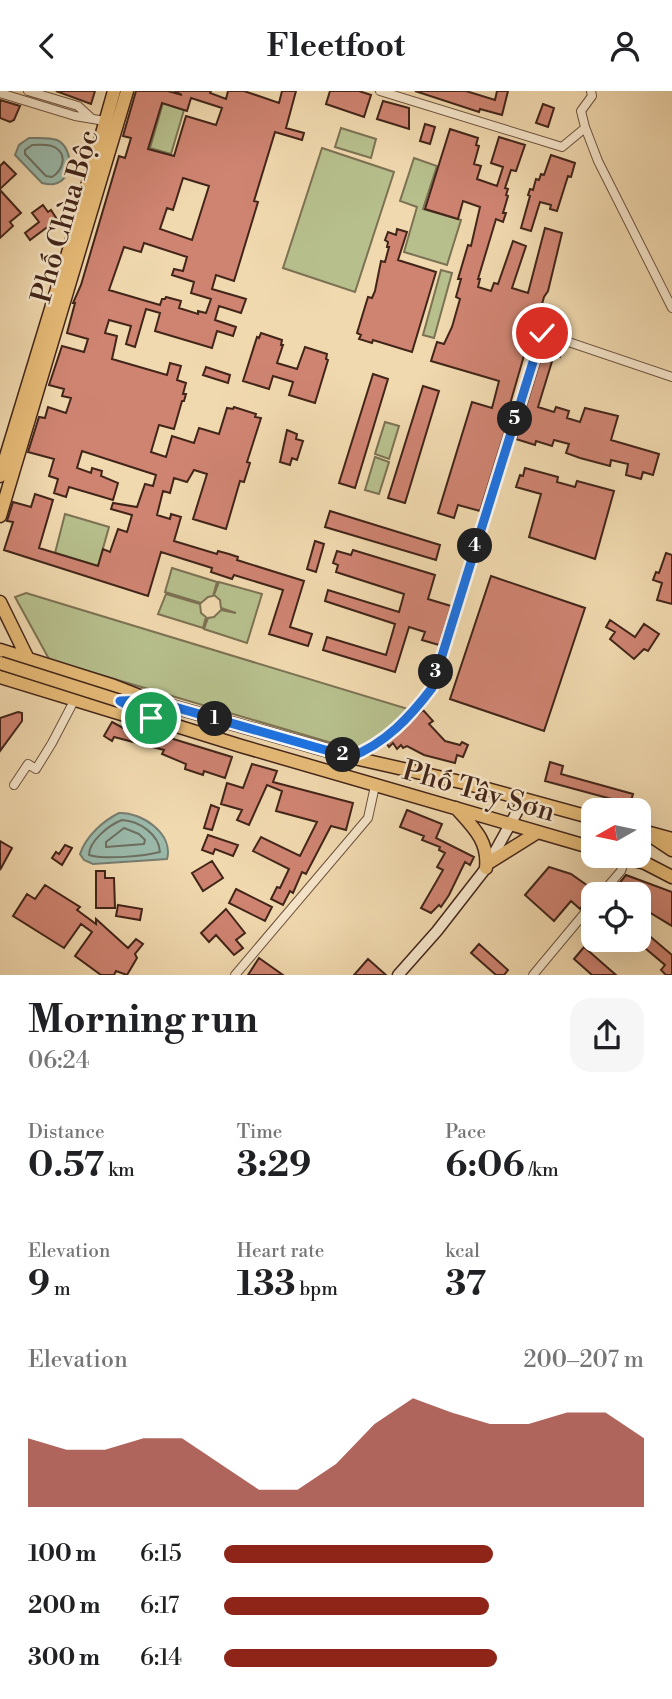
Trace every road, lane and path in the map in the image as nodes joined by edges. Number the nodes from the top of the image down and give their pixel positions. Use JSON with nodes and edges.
{"nodes":[{"id":1,"x":28,"y":91,"type":"edge"},
{"id":2,"x":114,"y":91,"type":"edge"},
{"id":3,"x":127,"y":91,"type":"edge"},
{"id":4,"x":380,"y":91,"type":"edge"},
{"id":5,"x":591,"y":91,"type":"edge"},
{"id":6,"x":0,"y":93,"type":"edge"},
{"id":7,"x":26,"y":101,"type":"junction"},
{"id":8,"x":90,"y":117,"type":"junction"},
{"id":9,"x":111,"y":123,"type":"junction"},
{"id":10,"x":585,"y":128,"type":"junction"},
{"id":11,"x":672,"y":308,"type":"edge"},
{"id":12,"x":672,"y":377,"type":"edge"},
{"id":13,"x":0,"y":476,"type":"edge"},
{"id":14,"x":0,"y":516,"type":"edge"},
{"id":15,"x":0,"y":602,"type":"edge"},
{"id":16,"x":5,"y":651,"type":"edge"},
{"id":17,"x":28,"y":659,"type":"junction"},
{"id":18,"x":0,"y":674,"type":"edge"},
{"id":19,"x":75,"y":699,"type":"junction"},
{"id":20,"x":150,"y":700,"type":"junction"},
{"id":21,"x":120,"y":701,"type":"junction"},
{"id":22,"x":151,"y":718,"type":"junction"},
{"id":23,"x":350,"y":757,"type":"junction"},
{"id":24,"x":14,"y":785,"type":"dead end"},
{"id":25,"x":375,"y":786,"type":"junction"},
{"id":26,"x":524,"y":799,"type":"junction"},
{"id":27,"x":456,"y":807,"type":"junction"},
{"id":28,"x":581,"y":815,"type":"edge"},
{"id":29,"x":511,"y":824,"type":"junction"},
{"id":30,"x":538,"y":832,"type":"junction"},
{"id":31,"x":651,"y":833,"type":"edge"},
{"id":32,"x":651,"y":837,"type":"edge"},
{"id":33,"x":672,"y":839,"type":"edge"},
{"id":34,"x":581,"y":845,"type":"edge"},
{"id":35,"x":672,"y":850,"type":"edge"},
{"id":36,"x":651,"y":864,"type":"edge"},
{"id":37,"x":488,"y":865,"type":"junction"},
{"id":38,"x":651,"y":866,"type":"edge"},
{"id":39,"x":672,"y":866,"type":"edge"},
{"id":40,"x":621,"y":868,"type":"edge"},
{"id":41,"x":672,"y":877,"type":"edge"},
{"id":42,"x":611,"y":882,"type":"edge"},
{"id":43,"x":581,"y":917,"type":"edge"},
{"id":44,"x":234,"y":975,"type":"edge"},
{"id":45,"x":398,"y":975,"type":"edge"},
{"id":46,"x":533,"y":975,"type":"edge"}],
"edges":[{"from":1,"to":7,"type":"street"},
{"from":1,"to":8,"type":"street"},
{"from":2,"to":9,"type":"main road","name":"Phố Chùa Bộc"},
{"from":3,"to":9,"type":"main road","name":"Phố Chùa Bộc"},
{"from":4,"to":10,"type":"street"},
{"from":5,"to":10,"type":"street"},
{"from":6,"to":7,"type":"street"},
{"from":7,"to":8,"type":"street"},
{"from":8,"to":9,"type":"street"},
{"from":9,"to":13,"type":"main road","name":"Phố Chùa Bộc"},
{"from":9,"to":14,"type":"main road","name":"Phố Chùa Bộc"},
{"from":10,"to":11,"type":"street"},
{"from":12,"to":23,"type":"street"},
{"from":15,"to":17,"type":"main road"},
{"from":16,"to":17,"type":"main road","name":"Phố Tây Sơn"},
{"from":16,"to":18,"type":"main road"},
{"from":17,"to":20,"type":"main road","name":"Phố Tây Sơn"},
{"from":18,"to":19,"type":"main road","name":"Phố Tây Sơn"},
{"from":18,"to":21,"type":"main road","bridge":true},
{"from":19,"to":22,"type":"main road","name":"Phố Tây Sơn"},
{"from":19,"to":24,"type":"street"},
{"from":20,"to":21,"type":"main road","name":"Phố Tây Sơn"},
{"from":20,"to":23,"type":"main road","name":"Phố Tây Sơn"},
{"from":21,"to":22,"type":"main road","name":"Phố Tây Sơn"},
{"from":22,"to":25,"type":"main road","name":"Phố Tây Sơn"},
{"from":23,"to":26,"type":"main road","name":"Phố Tây Sơn"},
{"from":25,"to":27,"type":"main road","name":"Phố Tây Sơn"},
{"from":25,"to":44,"type":"street"},
{"from":26,"to":28,"type":"main road","name":"Phố Tây Sơn"},
{"from":26,"to":29,"type":"street"},
{"from":27,"to":29,"type":"main road","name":"Phố Tây Sơn"},
{"from":27,"to":37,"type":"main road"},
{"from":29,"to":30,"type":"main road","name":"Phố Tây Sơn"},
{"from":29,"to":37,"type":"street"},
{"from":30,"to":34,"type":"main road","name":"Phố Tây Sơn"},
{"from":30,"to":37,"type":"main road"},
{"from":31,"to":33,"type":"main road"},
{"from":32,"to":35,"type":"main road"},
{"from":36,"to":39,"type":"main road"},
{"from":37,"to":45,"type":"street"},
{"from":38,"to":41,"type":"main road"},
{"from":40,"to":42,"type":"street"},
{"from":43,"to":46,"type":"street"}]}
